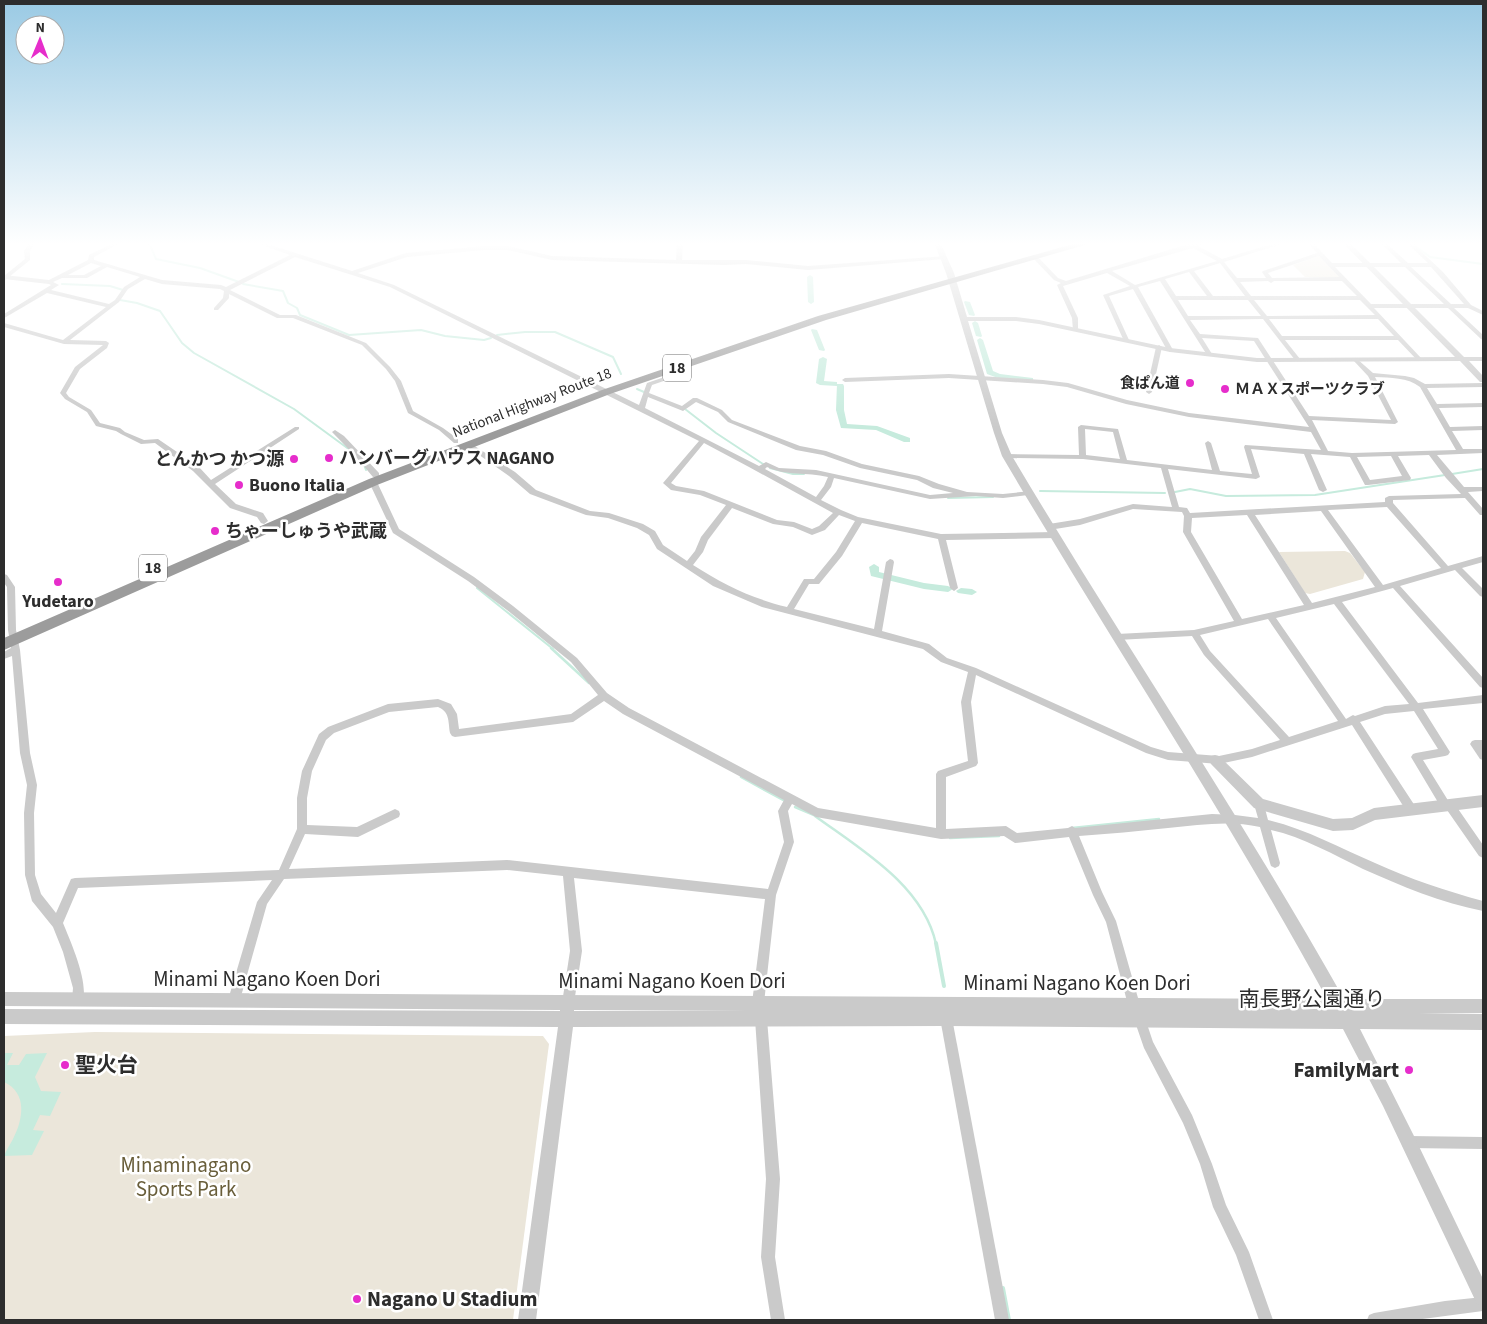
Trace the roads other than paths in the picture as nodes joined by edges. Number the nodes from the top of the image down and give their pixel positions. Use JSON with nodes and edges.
{"nodes":[{"id":1,"x":25,"y":304,"type":"edge"},
{"id":2,"x":101,"y":304,"type":"edge"},
{"id":3,"x":113,"y":304,"type":"edge"},
{"id":4,"x":221,"y":304,"type":"edge"},
{"id":5,"x":254,"y":304,"type":"edge"},
{"id":6,"x":428,"y":304,"type":"edge"},
{"id":7,"x":867,"y":304,"type":"edge"},
{"id":8,"x":959,"y":304,"type":"edge"},
{"id":9,"x":1069,"y":304,"type":"edge"},
{"id":10,"x":1110,"y":304,"type":"edge"},
{"id":11,"x":1144,"y":304,"type":"edge"},
{"id":12,"x":1178,"y":304,"type":"edge"},
{"id":13,"x":1254,"y":304,"type":"edge"},
{"id":14,"x":1368,"y":304,"type":"edge"},
{"id":15,"x":1407,"y":304,"type":"edge"},
{"id":16,"x":1447,"y":304,"type":"edge"},
{"id":17,"x":110,"y":306,"type":"junction"},
{"id":18,"x":1370,"y":306,"type":"junction"},
{"id":19,"x":1409,"y":306,"type":"junction"},
{"id":20,"x":1449,"y":306,"type":"junction"},
{"id":21,"x":1469,"y":306,"type":"joint"},
{"id":22,"x":216,"y":309,"type":"dead end"},
{"id":23,"x":1483,"y":313,"type":"edge"},
{"id":24,"x":5,"y":315,"type":"edge"},
{"id":25,"x":1380,"y":317,"type":"junction"},
{"id":26,"x":1187,"y":318,"type":"junction"},
{"id":27,"x":1265,"y":318,"type":"junction"},
{"id":28,"x":963,"y":319,"type":"junction"},
{"id":29,"x":4,"y":325,"type":"edge"},
{"id":30,"x":1075,"y":329,"type":"junction"},
{"id":31,"x":1198,"y":336,"type":"junction"},
{"id":32,"x":1483,"y":337,"type":"edge"},
{"id":33,"x":1281,"y":338,"type":"junction"},
{"id":34,"x":1400,"y":338,"type":"junction"},
{"id":35,"x":1126,"y":340,"type":"junction"},
{"id":36,"x":64,"y":342,"type":"junction"},
{"id":37,"x":1159,"y":348,"type":"junction"},
{"id":38,"x":1170,"y":350,"type":"junction"},
{"id":39,"x":1209,"y":354,"type":"junction"},
{"id":40,"x":1297,"y":359,"type":"junction"},
{"id":41,"x":1419,"y":359,"type":"junction"},
{"id":42,"x":1462,"y":359,"type":"junction"},
{"id":43,"x":1483,"y":359,"type":"edge"},
{"id":44,"x":1271,"y":360,"type":"junction"},
{"id":45,"x":1356,"y":360,"type":"junction"},
{"id":46,"x":682,"y":373,"type":"dead end"},
{"id":47,"x":1371,"y":375,"type":"junction"},
{"id":48,"x":981,"y":377,"type":"junction"},
{"id":49,"x":845,"y":380,"type":"dead end"},
{"id":50,"x":1483,"y":380,"type":"edge"},
{"id":51,"x":1483,"y":385,"type":"edge"},
{"id":52,"x":1423,"y":386,"type":"junction"},
{"id":53,"x":602,"y":389,"type":"junction"},
{"id":54,"x":1149,"y":392,"type":"dead end"},
{"id":55,"x":646,"y":394,"type":"junction"},
{"id":56,"x":1483,"y":405,"type":"edge"},
{"id":57,"x":1435,"y":406,"type":"junction"},
{"id":58,"x":641,"y":409,"type":"junction"},
{"id":59,"x":1307,"y":418,"type":"junction"},
{"id":60,"x":297,"y":428,"type":"dead end"},
{"id":61,"x":1483,"y":428,"type":"edge"},
{"id":62,"x":1448,"y":429,"type":"junction"},
{"id":63,"x":1314,"y":430,"type":"junction"},
{"id":64,"x":335,"y":432,"type":"dead end"},
{"id":65,"x":703,"y":440,"type":"junction"},
{"id":66,"x":456,"y":441,"type":"junction"},
{"id":67,"x":1208,"y":443,"type":"dead end"},
{"id":68,"x":468,"y":444,"type":"junction"},
{"id":69,"x":1483,"y":450,"type":"edge"},
{"id":70,"x":1460,"y":451,"type":"junction"},
{"id":71,"x":1307,"y":452,"type":"junction"},
{"id":72,"x":1432,"y":452,"type":"junction"},
{"id":73,"x":1326,"y":454,"type":"junction"},
{"id":74,"x":1393,"y":454,"type":"junction"},
{"id":75,"x":1352,"y":455,"type":"junction"},
{"id":76,"x":1007,"y":456,"type":"junction"},
{"id":77,"x":1083,"y":456,"type":"junction"},
{"id":78,"x":1124,"y":461,"type":"junction"},
{"id":79,"x":1164,"y":467,"type":"junction"},
{"id":80,"x":760,"y":469,"type":"junction"},
{"id":81,"x":1216,"y":472,"type":"junction"},
{"id":82,"x":832,"y":475,"type":"junction"},
{"id":83,"x":374,"y":479,"type":"junction"},
{"id":84,"x":210,"y":484,"type":"junction"},
{"id":85,"x":1483,"y":489,"type":"edge"},
{"id":86,"x":1323,"y":490,"type":"dead end"},
{"id":87,"x":1461,"y":490,"type":"junction"},
{"id":88,"x":1028,"y":493,"type":"junction"},
{"id":89,"x":968,"y":495,"type":"junction"},
{"id":90,"x":1467,"y":496,"type":"junction"},
{"id":91,"x":817,"y":500,"type":"junction"},
{"id":92,"x":1389,"y":504,"type":"junction"},
{"id":93,"x":730,"y":505,"type":"junction"},
{"id":94,"x":1323,"y":508,"type":"junction"},
{"id":95,"x":1176,"y":510,"type":"junction"},
{"id":96,"x":838,"y":512,"type":"junction"},
{"id":97,"x":1250,"y":513,"type":"junction"},
{"id":98,"x":1483,"y":513,"type":"edge"},
{"id":99,"x":1188,"y":516,"type":"junction"},
{"id":100,"x":860,"y":520,"type":"junction"},
{"id":101,"x":264,"y":521,"type":"junction"},
{"id":102,"x":1052,"y":531,"type":"junction"},
{"id":103,"x":941,"y":536,"type":"junction"},
{"id":104,"x":1483,"y":559,"type":"edge"},
{"id":105,"x":890,"y":562,"type":"dead end"},
{"id":106,"x":688,"y":566,"type":"junction"},
{"id":107,"x":1457,"y":567,"type":"junction"},
{"id":108,"x":1446,"y":570,"type":"junction"},
{"id":109,"x":4,"y":577,"type":"edge"},
{"id":110,"x":1394,"y":584,"type":"junction"},
{"id":111,"x":1380,"y":587,"type":"junction"},
{"id":112,"x":954,"y":588,"type":"dead end"},
{"id":113,"x":1483,"y":594,"type":"edge"},
{"id":114,"x":1336,"y":601,"type":"junction"},
{"id":115,"x":1310,"y":607,"type":"junction"},
{"id":116,"x":789,"y":611,"type":"junction"},
{"id":117,"x":1270,"y":616,"type":"junction"},
{"id":118,"x":1240,"y":623,"type":"junction"},
{"id":119,"x":1194,"y":633,"type":"junction"},
{"id":120,"x":877,"y":634,"type":"junction"},
{"id":121,"x":1117,"y":637,"type":"junction"},
{"id":122,"x":10,"y":639,"type":"edge"},
{"id":123,"x":4,"y":656,"type":"edge"},
{"id":124,"x":973,"y":670,"type":"junction"},
{"id":125,"x":1483,"y":684,"type":"edge"},
{"id":126,"x":604,"y":696,"type":"junction"},
{"id":127,"x":1483,"y":699,"type":"edge"},
{"id":128,"x":1415,"y":705,"type":"junction"},
{"id":129,"x":1349,"y":721,"type":"junction"},
{"id":130,"x":1287,"y":741,"type":"junction"},
{"id":131,"x":1483,"y":744,"type":"edge"},
{"id":132,"x":1483,"y":756,"type":"edge"},
{"id":133,"x":1191,"y":757,"type":"junction"},
{"id":134,"x":1215,"y":760,"type":"junction"},
{"id":135,"x":790,"y":798,"type":"junction"},
{"id":136,"x":1483,"y":802,"type":"edge"},
{"id":137,"x":1259,"y":804,"type":"junction"},
{"id":138,"x":1448,"y":806,"type":"junction"},
{"id":139,"x":1411,"y":809,"type":"junction"},
{"id":140,"x":395,"y":814,"type":"dead end"},
{"id":141,"x":1229,"y":818,"type":"junction"},
{"id":142,"x":1263,"y":822,"type":"junction"},
{"id":143,"x":302,"y":829,"type":"junction"},
{"id":144,"x":1006,"y":831,"type":"joint"},
{"id":145,"x":1072,"y":832,"type":"junction"},
{"id":146,"x":941,"y":834,"type":"junction"},
{"id":147,"x":1015,"y":838,"type":"joint"},
{"id":148,"x":1483,"y":853,"type":"edge"},
{"id":149,"x":1276,"y":863,"type":"dead end"},
{"id":150,"x":568,"y":872,"type":"junction"},
{"id":151,"x":282,"y":874,"type":"junction"},
{"id":152,"x":771,"y":895,"type":"junction"},
{"id":153,"x":1483,"y":906,"type":"edge"},
{"id":154,"x":57,"y":923,"type":"junction"},
{"id":155,"x":4,"y":999,"type":"edge"},
{"id":156,"x":78,"y":1000,"type":"junction"},
{"id":157,"x":234,"y":1000,"type":"junction"},
{"id":158,"x":758,"y":1002,"type":"junction"},
{"id":159,"x":1483,"y":1006,"type":"edge"},
{"id":160,"x":567,"y":1011,"type":"junction"},
{"id":161,"x":1137,"y":1012,"type":"junction"},
{"id":162,"x":1343,"y":1013,"type":"junction"},
{"id":163,"x":4,"y":1017,"type":"edge"},
{"id":164,"x":946,"y":1018,"type":"junction"},
{"id":165,"x":761,"y":1019,"type":"junction"},
{"id":166,"x":1483,"y":1022,"type":"edge"},
{"id":167,"x":1408,"y":1142,"type":"junction"},
{"id":168,"x":1483,"y":1143,"type":"edge"},
{"id":169,"x":1483,"y":1298,"type":"edge"},
{"id":170,"x":1483,"y":1304,"type":"edge"},
{"id":171,"x":527,"y":1320,"type":"edge"},
{"id":172,"x":778,"y":1320,"type":"edge"},
{"id":173,"x":1002,"y":1320,"type":"edge"},
{"id":174,"x":1266,"y":1320,"type":"edge"},
{"id":175,"x":1374,"y":1320,"type":"edge"}],
"edges":[{"from":1,"to":24,"type":"street"},
{"from":2,"to":17,"type":"street"},
{"from":3,"to":17,"type":"street"},
{"from":4,"to":22,"type":"street"},
{"from":5,"to":66,"type":"street"},
{"from":6,"to":53,"type":"street"},
{"from":7,"to":53,"type":"highway","name":"National Highway Route 18","number":"18"},
{"from":8,"to":28,"type":"street"},
{"from":9,"to":30,"type":"street"},
{"from":10,"to":35,"type":"street"},
{"from":11,"to":38,"type":"street"},
{"from":12,"to":26,"type":"street"},
{"from":13,"to":27,"type":"street"},
{"from":14,"to":18,"type":"street"},
{"from":15,"to":19,"type":"street"},
{"from":16,"to":20,"type":"street"},
{"from":17,"to":36,"type":"street"},
{"from":18,"to":19,"type":"street"},
{"from":18,"to":25,"type":"street"},
{"from":19,"to":20,"type":"street"},
{"from":19,"to":42,"type":"street"},
{"from":20,"to":21,"type":"street"},
{"from":20,"to":32,"type":"street"},
{"from":21,"to":23,"type":"street"},
{"from":25,"to":27,"type":"street"},
{"from":25,"to":34,"type":"street"},
{"from":26,"to":27,"type":"street"},
{"from":26,"to":31,"type":"street"},
{"from":27,"to":33,"type":"street"},
{"from":28,"to":30,"type":"street"},
{"from":28,"to":48,"type":"street"},
{"from":29,"to":36,"type":"street"},
{"from":30,"to":35,"type":"street"},
{"from":31,"to":39,"type":"street"},
{"from":31,"to":44,"type":"street"},
{"from":33,"to":34,"type":"street"},
{"from":33,"to":40,"type":"street"},
{"from":34,"to":41,"type":"street"},
{"from":35,"to":37,"type":"street"},
{"from":36,"to":84,"type":"street"},
{"from":37,"to":38,"type":"street"},
{"from":37,"to":54,"type":"street"},
{"from":38,"to":39,"type":"street"},
{"from":39,"to":44,"type":"street"},
{"from":40,"to":44,"type":"street"},
{"from":40,"to":45,"type":"street"},
{"from":41,"to":42,"type":"street"},
{"from":41,"to":45,"type":"street"},
{"from":42,"to":43,"type":"street"},
{"from":42,"to":50,"type":"street"},
{"from":44,"to":59,"type":"street"},
{"from":45,"to":47,"type":"street"},
{"from":46,"to":55,"type":"street"},
{"from":47,"to":52,"type":"street"},
{"from":47,"to":59,"type":"street"},
{"from":48,"to":49,"type":"street"},
{"from":48,"to":63,"type":"street"},
{"from":48,"to":76,"type":"street"},
{"from":51,"to":52,"type":"street"},
{"from":52,"to":57,"type":"street"},
{"from":53,"to":58,"type":"street"},
{"from":53,"to":66,"type":"highway","name":"National Highway Route 18","number":"18"},
{"from":53,"to":68,"type":"highway","name":"National Highway Route 18","number":"18"},
{"from":55,"to":58,"type":"street"},
{"from":55,"to":89,"type":"street"},
{"from":56,"to":57,"type":"street"},
{"from":57,"to":62,"type":"street"},
{"from":58,"to":65,"type":"street"},
{"from":59,"to":63,"type":"street"},
{"from":60,"to":84,"type":"street"},
{"from":61,"to":62,"type":"street"},
{"from":62,"to":70,"type":"street"},
{"from":63,"to":73,"type":"street"},
{"from":64,"to":83,"type":"street"},
{"from":65,"to":80,"type":"street"},
{"from":65,"to":93,"type":"street"},
{"from":66,"to":83,"type":"highway","name":"National Highway Route 18","number":"18"},
{"from":67,"to":81,"type":"street"},
{"from":68,"to":83,"type":"highway","name":"National Highway Route 18","number":"18"},
{"from":68,"to":106,"type":"street"},
{"from":69,"to":70,"type":"street"},
{"from":70,"to":72,"type":"street"},
{"from":71,"to":73,"type":"street"},
{"from":71,"to":81,"type":"street"},
{"from":71,"to":86,"type":"street"},
{"from":72,"to":74,"type":"street"},
{"from":72,"to":87,"type":"street"},
{"from":73,"to":75,"type":"street"},
{"from":74,"to":75,"type":"street"},
{"from":74,"to":75,"type":"street"},
{"from":76,"to":77,"type":"street"},
{"from":76,"to":88,"type":"street"},
{"from":77,"to":78,"type":"street"},
{"from":77,"to":78,"type":"street"},
{"from":78,"to":79,"type":"street"},
{"from":79,"to":81,"type":"street"},
{"from":79,"to":95,"type":"street"},
{"from":80,"to":82,"type":"street"},
{"from":80,"to":91,"type":"street"},
{"from":82,"to":89,"type":"street"},
{"from":82,"to":91,"type":"street"},
{"from":83,"to":101,"type":"highway","name":"National Highway Route 18","number":"18"},
{"from":83,"to":122,"type":"highway","name":"National Highway Route 18","number":"18"},
{"from":83,"to":126,"type":"street"},
{"from":84,"to":101,"type":"street"},
{"from":85,"to":87,"type":"street"},
{"from":87,"to":90,"type":"street"},
{"from":88,"to":89,"type":"street"},
{"from":88,"to":102,"type":"street"},
{"from":90,"to":92,"type":"street"},
{"from":90,"to":98,"type":"street"},
{"from":91,"to":96,"type":"street"},
{"from":92,"to":94,"type":"street"},
{"from":92,"to":108,"type":"street"},
{"from":93,"to":96,"type":"street"},
{"from":93,"to":106,"type":"street"},
{"from":94,"to":97,"type":"street"},
{"from":94,"to":111,"type":"street"},
{"from":95,"to":99,"type":"street"},
{"from":95,"to":102,"type":"street"},
{"from":96,"to":100,"type":"street"},
{"from":97,"to":99,"type":"street"},
{"from":97,"to":115,"type":"street"},
{"from":99,"to":118,"type":"street"},
{"from":100,"to":103,"type":"street"},
{"from":100,"to":116,"type":"street"},
{"from":101,"to":122,"type":"highway","name":"National Highway Route 18","number":"18"},
{"from":102,"to":103,"type":"street"},
{"from":102,"to":121,"type":"street"},
{"from":103,"to":112,"type":"street"},
{"from":104,"to":107,"type":"street"},
{"from":105,"to":120,"type":"street"},
{"from":106,"to":116,"type":"street"},
{"from":107,"to":108,"type":"street"},
{"from":107,"to":113,"type":"street"},
{"from":108,"to":110,"type":"street"},
{"from":109,"to":122,"type":"street"},
{"from":110,"to":111,"type":"street"},
{"from":110,"to":125,"type":"street"},
{"from":111,"to":114,"type":"street"},
{"from":114,"to":115,"type":"street"},
{"from":114,"to":128,"type":"street"},
{"from":115,"to":117,"type":"street"},
{"from":116,"to":120,"type":"street"},
{"from":117,"to":118,"type":"street"},
{"from":117,"to":129,"type":"street"},
{"from":118,"to":119,"type":"street"},
{"from":119,"to":121,"type":"street"},
{"from":119,"to":130,"type":"street"},
{"from":120,"to":124,"type":"street"},
{"from":121,"to":133,"type":"street"},
{"from":122,"to":123,"type":"street"},
{"from":122,"to":154,"type":"street"},
{"from":124,"to":133,"type":"street"},
{"from":124,"to":146,"type":"street"},
{"from":126,"to":135,"type":"street"},
{"from":126,"to":143,"type":"street"},
{"from":127,"to":128,"type":"street"},
{"from":128,"to":129,"type":"street"},
{"from":128,"to":138,"type":"street"},
{"from":129,"to":130,"type":"street"},
{"from":129,"to":139,"type":"street"},
{"from":130,"to":134,"type":"street"},
{"from":131,"to":132,"type":"street"},
{"from":133,"to":134,"type":"street"},
{"from":133,"to":141,"type":"street"},
{"from":134,"to":137,"type":"street"},
{"from":135,"to":146,"type":"street"},
{"from":135,"to":152,"type":"street"},
{"from":136,"to":138,"type":"street"},
{"from":137,"to":139,"type":"street"},
{"from":137,"to":142,"type":"street"},
{"from":138,"to":139,"type":"street"},
{"from":138,"to":148,"type":"street"},
{"from":140,"to":143,"type":"street"},
{"from":141,"to":142,"type":"street"},
{"from":141,"to":145,"type":"street"},
{"from":141,"to":162,"type":"street"},
{"from":142,"to":149,"type":"street"},
{"from":142,"to":153,"type":"street"},
{"from":143,"to":151,"type":"street"},
{"from":144,"to":146,"type":"street"},
{"from":144,"to":147,"type":"street"},
{"from":145,"to":147,"type":"street"},
{"from":145,"to":161,"type":"street"},
{"from":150,"to":151,"type":"street"},
{"from":150,"to":152,"type":"street"},
{"from":150,"to":160,"type":"street"},
{"from":151,"to":154,"type":"street"},
{"from":151,"to":157,"type":"street"},
{"from":152,"to":158,"type":"street"},
{"from":154,"to":156,"type":"street"},
{"from":155,"to":156,"type":"street","name":"Minami Nagano Koen Dori"},
{"from":156,"to":157,"type":"street","name":"Minami Nagano Koen Dori"},
{"from":157,"to":160,"type":"street","name":"Minami Nagano Koen Dori"},
{"from":158,"to":160,"type":"street","name":"Minami Nagano Koen Dori"},
{"from":158,"to":161,"type":"street","name":"Minami Nagano Koen Dori"},
{"from":159,"to":162,"type":"street","name":"南長野公園通り"},
{"from":160,"to":163,"type":"street","name":"Minami Nagano Koen Dori"},
{"from":160,"to":165,"type":"street","name":"Minami Nagano Koen Dori"},
{"from":160,"to":171,"type":"street"},
{"from":161,"to":162,"type":"street","name":"南長野公園通り"},
{"from":161,"to":164,"type":"street","name":"Minami Nagano Koen Dori"},
{"from":161,"to":174,"type":"street"},
{"from":162,"to":166,"type":"street","name":"南長野公園通り"},
{"from":162,"to":167,"type":"street"},
{"from":164,"to":165,"type":"street","name":"Minami Nagano Koen Dori"},
{"from":164,"to":173,"type":"street"},
{"from":165,"to":172,"type":"street"},
{"from":167,"to":168,"type":"street"},
{"from":167,"to":169,"type":"street"},
{"from":170,"to":175,"type":"street"}]}
